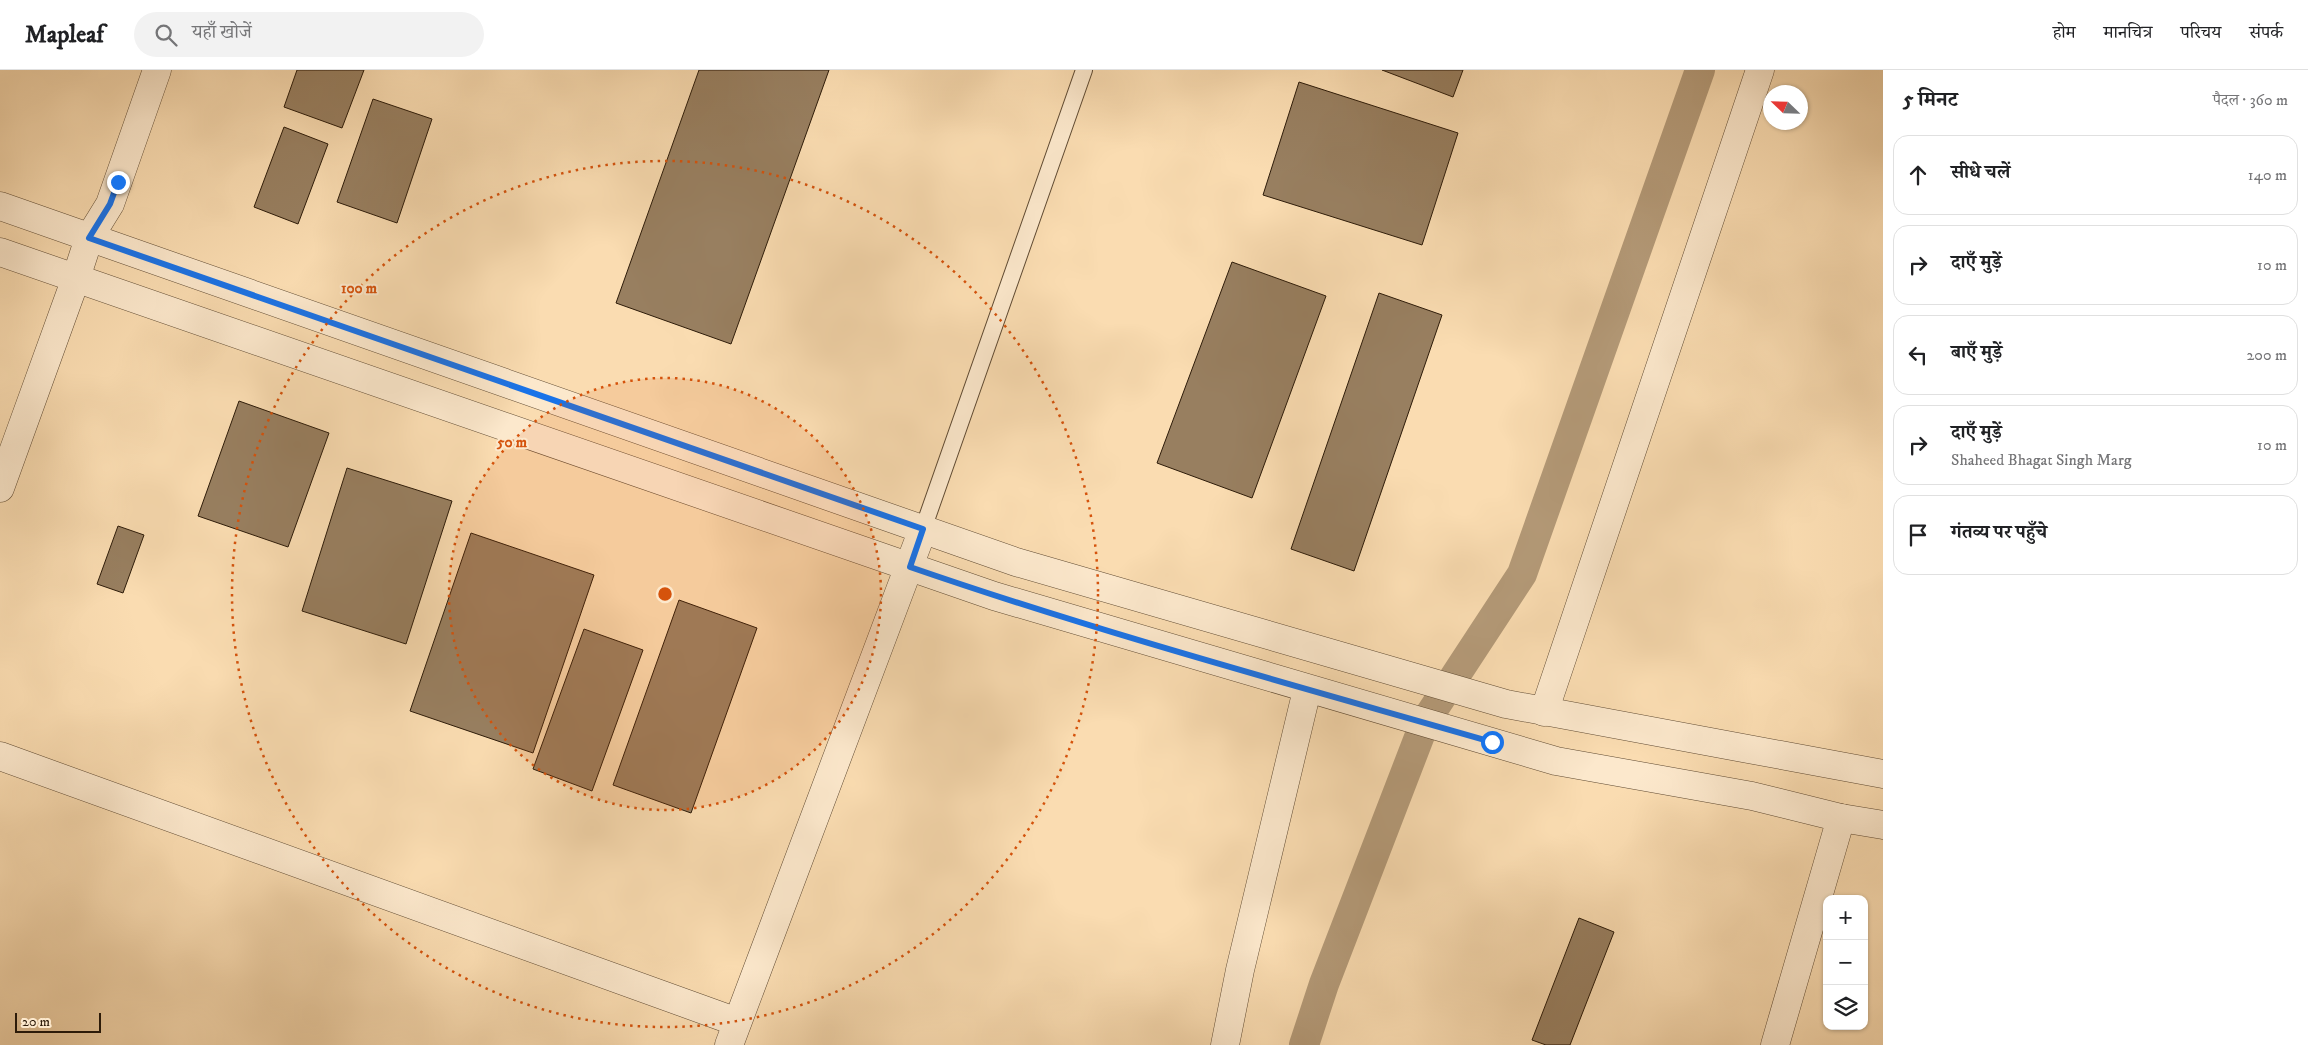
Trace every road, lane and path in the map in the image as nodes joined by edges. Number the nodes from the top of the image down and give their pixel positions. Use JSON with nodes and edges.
{"nodes":[{"id":1,"x":157,"y":70,"type":"edge"},
{"id":2,"x":1084,"y":70,"type":"edge"},
{"id":3,"x":1760,"y":70,"type":"edge"},
{"id":4,"x":0,"y":206,"type":"edge"},
{"id":5,"x":89,"y":238,"type":"junction"},
{"id":6,"x":0,"y":252,"type":"edge"},
{"id":7,"x":76,"y":278,"type":"junction"},
{"id":8,"x":0,"y":488,"type":"edge"},
{"id":9,"x":923,"y":529,"type":"junction"},
{"id":10,"x":910,"y":567,"type":"junction"},
{"id":11,"x":1307,"y":690,"type":"junction"},
{"id":12,"x":1544,"y":712,"type":"junction"},
{"id":13,"x":0,"y":756,"type":"edge"},
{"id":14,"x":1883,"y":774,"type":"edge"},
{"id":15,"x":1841,"y":818,"type":"junction"},
{"id":16,"x":1883,"y":825,"type":"edge"},
{"id":17,"x":733,"y":1034,"type":"edge"},
{"id":18,"x":1225,"y":1045,"type":"edge"},
{"id":19,"x":1775,"y":1045,"type":"edge"}],
"edges":[{"from":1,"to":5,"type":"street"},
{"from":2,"to":9,"type":"lane"},
{"from":3,"to":12,"type":"street"},
{"from":4,"to":5,"type":"street"},
{"from":5,"to":7,"type":"street"},
{"from":5,"to":9,"type":"street"},
{"from":6,"to":7,"type":"street"},
{"from":7,"to":8,"type":"street"},
{"from":7,"to":10,"type":"street"},
{"from":9,"to":10,"type":"street"},
{"from":9,"to":12,"type":"street"},
{"from":10,"to":11,"type":"street"},
{"from":10,"to":17,"type":"street"},
{"from":11,"to":15,"type":"street"},
{"from":11,"to":18,"type":"street"},
{"from":12,"to":14,"type":"street"},
{"from":13,"to":17,"type":"street"},
{"from":15,"to":16,"type":"street"},
{"from":15,"to":19,"type":"street"}]}
